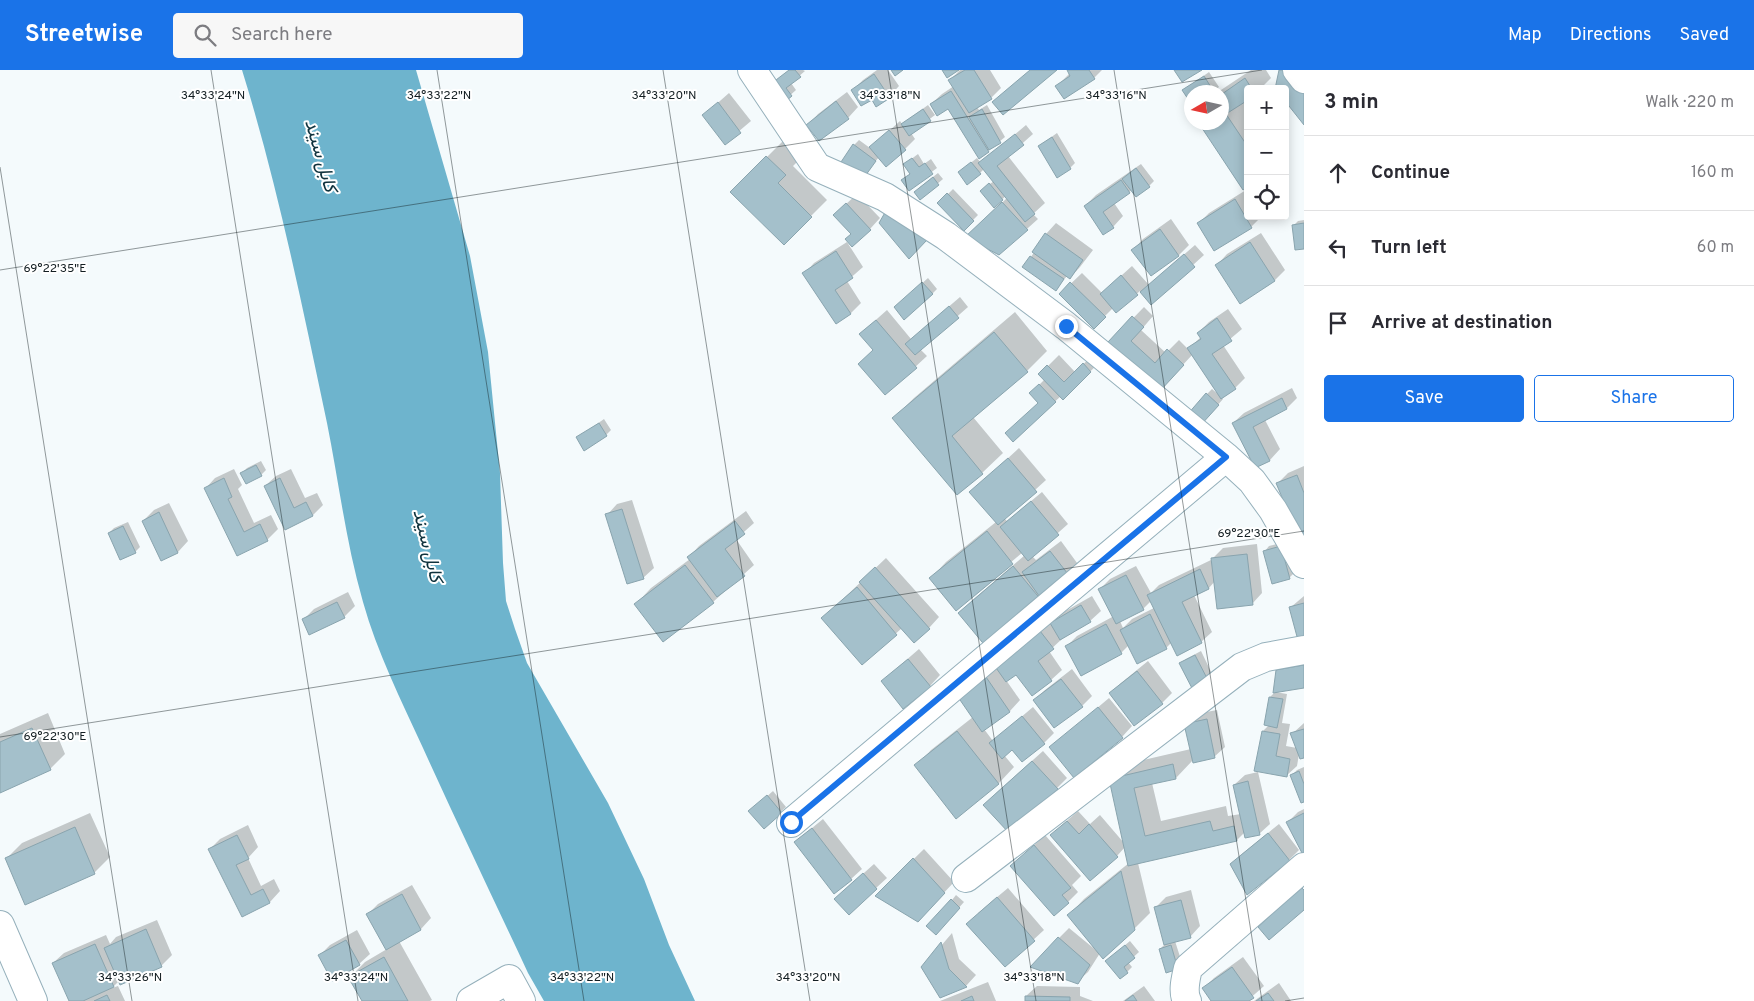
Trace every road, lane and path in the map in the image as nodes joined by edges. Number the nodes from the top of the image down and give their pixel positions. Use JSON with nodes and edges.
{"nodes":[{"id":1,"x":752,"y":70,"type":"edge"},
{"id":2,"x":1297,"y":70,"type":"edge"},
{"id":3,"x":1304,"y":79,"type":"edge"},
{"id":4,"x":1226,"y":457,"type":"junction"},
{"id":5,"x":1304,"y":564,"type":"edge"},
{"id":6,"x":1304,"y":650,"type":"edge"},
{"id":7,"x":791,"y":822,"type":"dead end"},
{"id":8,"x":1304,"y":867,"type":"edge"},
{"id":9,"x":966,"y":878,"type":"dead end"},
{"id":10,"x":0,"y":925,"type":"edge"},
{"id":11,"x":33,"y":1001,"type":"edge"},
{"id":12,"x":471,"y":1001,"type":"edge"},
{"id":13,"x":522,"y":1001,"type":"edge"},
{"id":14,"x":1188,"y":1001,"type":"edge"}],
"edges":[{"from":1,"to":4,"type":"street"},
{"from":2,"to":3,"type":"street"},
{"from":4,"to":5,"type":"street"},
{"from":4,"to":7,"type":"street"},
{"from":6,"to":9,"type":"street"},
{"from":8,"to":14,"type":"street"},
{"from":10,"to":11,"type":"street"},
{"from":12,"to":13,"type":"street"}]}
